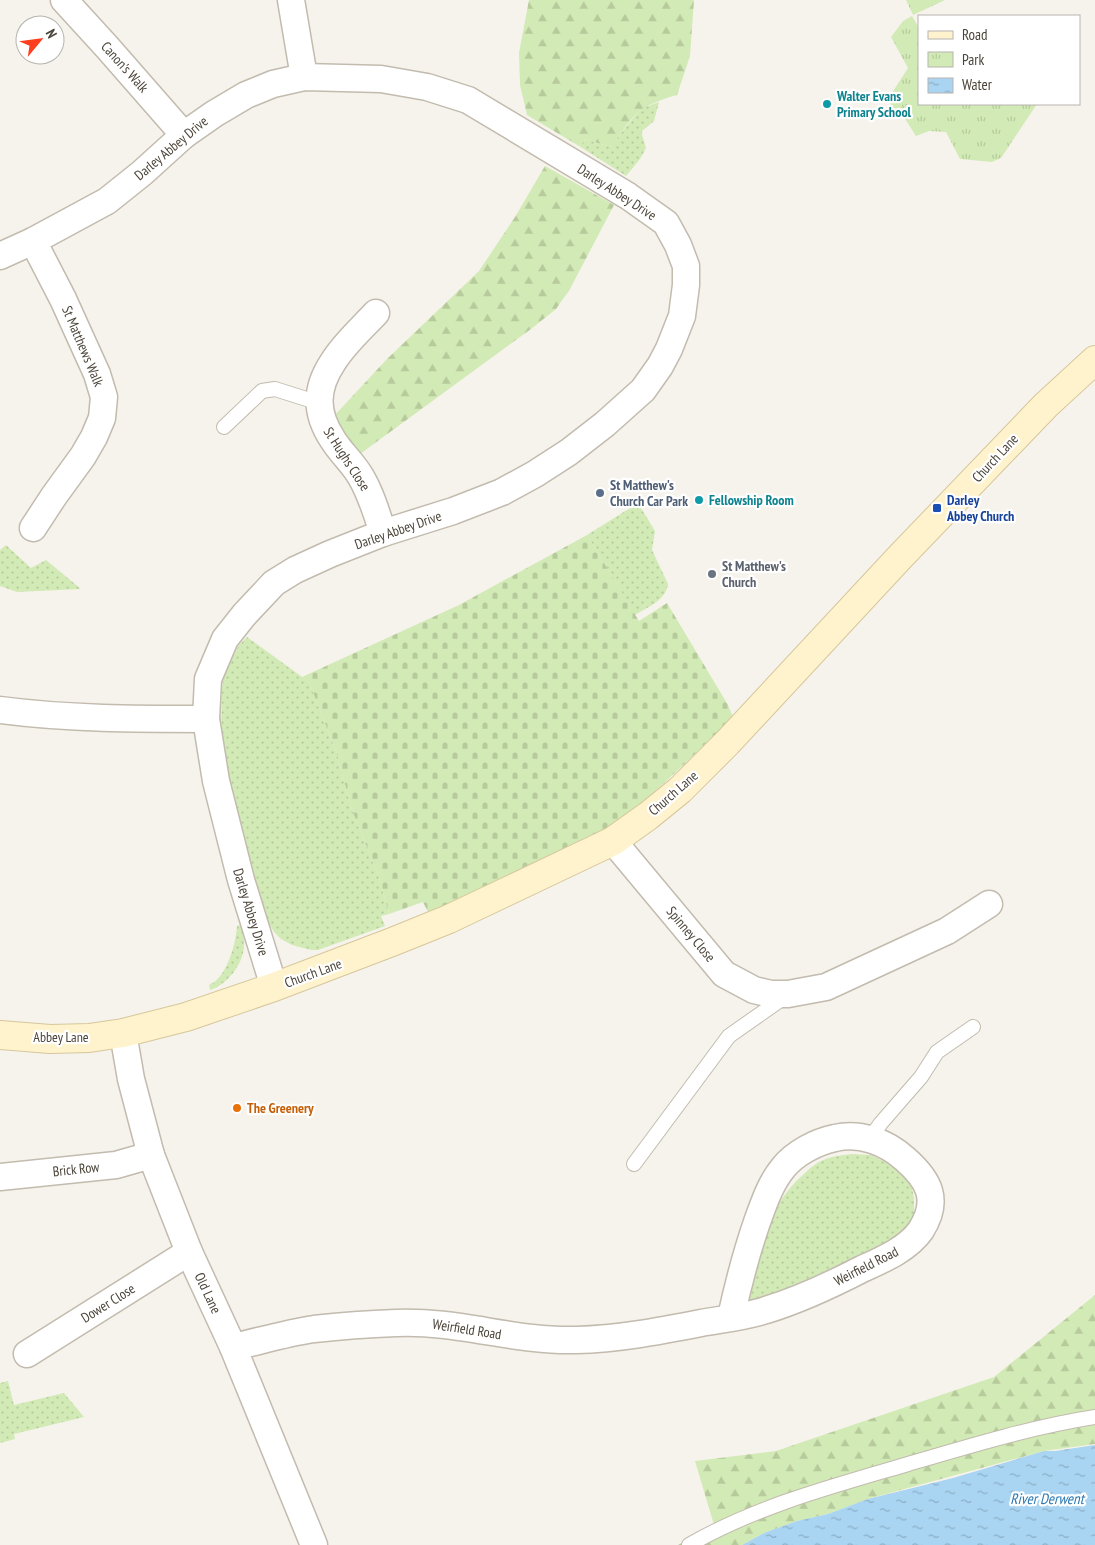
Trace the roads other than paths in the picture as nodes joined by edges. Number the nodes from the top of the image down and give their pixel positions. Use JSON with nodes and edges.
{"nodes":[{"id":1,"x":64,"y":0,"type":"edge"},
{"id":2,"x":291,"y":0,"type":"edge"},
{"id":3,"x":304,"y":78,"type":"junction"},
{"id":4,"x":184,"y":135,"type":"junction"},
{"id":5,"x":33,"y":241,"type":"junction"},
{"id":6,"x":0,"y":256,"type":"edge"},
{"id":7,"x":376,"y":313,"type":"dead end"},
{"id":8,"x":1095,"y":360,"type":"edge"},
{"id":9,"x":319,"y":403,"type":"junction"},
{"id":10,"x":224,"y":427,"type":"dead end"},
{"id":11,"x":33,"y":528,"type":"dead end"},
{"id":12,"x":384,"y":533,"type":"junction"},
{"id":13,"x":0,"y":710,"type":"edge"},
{"id":14,"x":206,"y":719,"type":"junction"},
{"id":15,"x":613,"y":841,"type":"junction"},
{"id":16,"x":989,"y":904,"type":"dead end"},
{"id":17,"x":274,"y":987,"type":"junction"},
{"id":18,"x":788,"y":994,"type":"junction"},
{"id":19,"x":973,"y":1027,"type":"dead end"},
{"id":20,"x":123,"y":1034,"type":"junction"},
{"id":21,"x":0,"y":1035,"type":"edge"},
{"id":22,"x":870,"y":1138,"type":"junction"},
{"id":23,"x":152,"y":1154,"type":"junction"},
{"id":24,"x":634,"y":1164,"type":"dead end"},
{"id":25,"x":0,"y":1177,"type":"edge"},
{"id":26,"x":189,"y":1252,"type":"junction"},
{"id":27,"x":731,"y":1318,"type":"junction"},
{"id":28,"x":233,"y":1347,"type":"junction"},
{"id":29,"x":27,"y":1354,"type":"dead end"},
{"id":30,"x":1095,"y":1417,"type":"edge"},
{"id":31,"x":314,"y":1545,"type":"edge"},
{"id":32,"x":689,"y":1545,"type":"edge"}],
"edges":[{"from":1,"to":4,"type":"street","name":"Canon's Walk"},
{"from":2,"to":3,"type":"street"},
{"from":3,"to":4,"type":"street","name":"Darley Abbey Drive"},
{"from":3,"to":12,"type":"street","name":"Darley Abbey Drive"},
{"from":4,"to":5,"type":"street","name":"Darley Abbey Drive"},
{"from":5,"to":6,"type":"street","name":"Darley Abbey Drive"},
{"from":5,"to":11,"type":"street","name":"St Matthews Walk"},
{"from":7,"to":9,"type":"street","name":"St Hughs Close"},
{"from":8,"to":15,"type":"street","name":"Church Lane"},
{"from":9,"to":10,"type":"lane"},
{"from":9,"to":12,"type":"street","name":"St Hughs Close"},
{"from":12,"to":14,"type":"street","name":"Darley Abbey Drive"},
{"from":13,"to":14,"type":"street"},
{"from":14,"to":17,"type":"street","name":"Darley Abbey Drive"},
{"from":15,"to":17,"type":"street","name":"Church Lane"},
{"from":15,"to":18,"type":"street","name":"Spinney Close"},
{"from":16,"to":18,"type":"street","name":"Spinney Close"},
{"from":17,"to":20,"type":"street","name":"Church Lane"},
{"from":18,"to":24,"type":"lane","name":"Spinney Close"},
{"from":19,"to":22,"type":"lane"},
{"from":20,"to":21,"type":"street","name":"Abbey Lane"},
{"from":20,"to":23,"type":"street","name":"Old Lane"},
{"from":22,"to":27,"type":"street","name":"Weirfield Road"},
{"from":22,"to":27,"type":"street","name":"Weirfield Road"},
{"from":23,"to":25,"type":"street","name":"Brick Row"},
{"from":23,"to":26,"type":"street","name":"Old Lane"},
{"from":26,"to":28,"type":"street","name":"Old Lane"},
{"from":26,"to":29,"type":"street","name":"Dower Close"},
{"from":27,"to":28,"type":"street","name":"Weirfield Road"},
{"from":28,"to":31,"type":"street","name":"Old Lane"},
{"from":30,"to":32,"type":"lane"}]}
